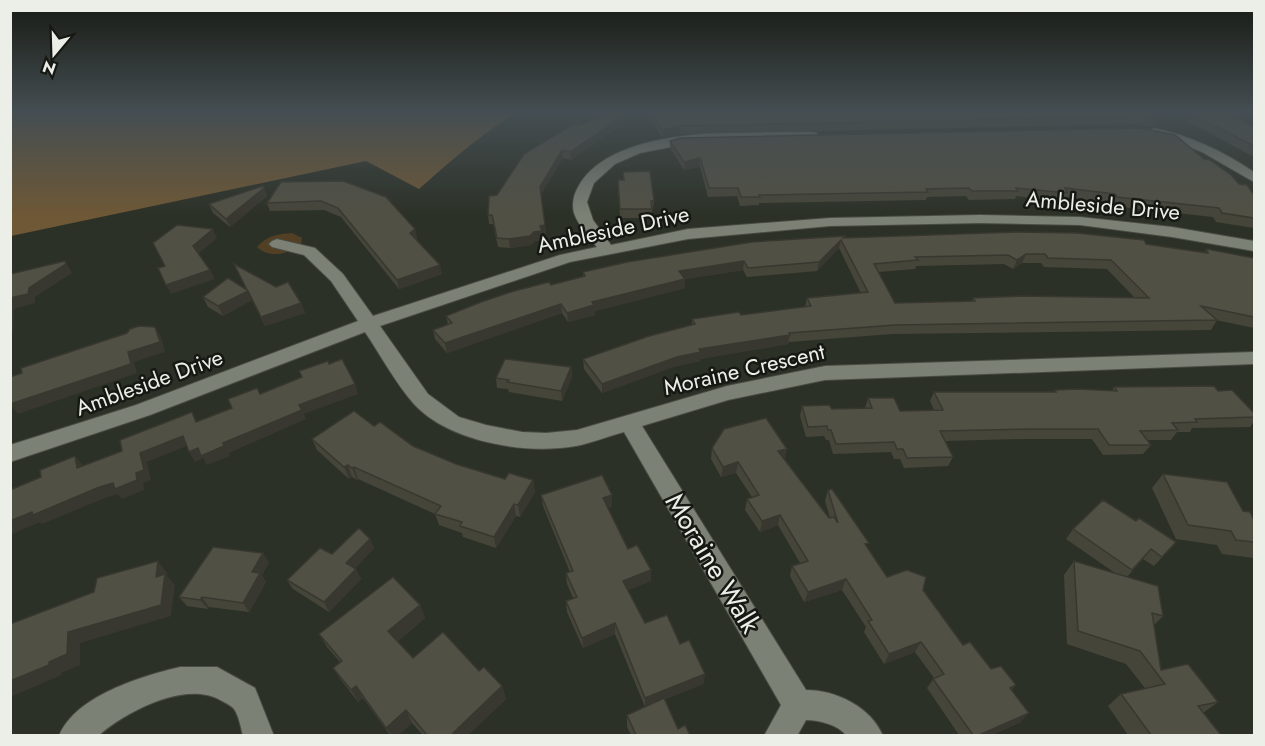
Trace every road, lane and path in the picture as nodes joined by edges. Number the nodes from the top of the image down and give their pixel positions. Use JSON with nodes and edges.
{"nodes":[{"id":1,"x":646,"y":147,"type":"edge"},
{"id":2,"x":1205,"y":147,"type":"edge"},
{"id":3,"x":1254,"y":177,"type":"edge"},
{"id":4,"x":277,"y":244,"type":"dead end"},
{"id":5,"x":1254,"y":246,"type":"edge"},
{"id":6,"x":606,"y":249,"type":"junction"},
{"id":7,"x":368,"y":324,"type":"junction"},
{"id":8,"x":1254,"y":358,"type":"edge"},
{"id":9,"x":629,"y":422,"type":"junction"},
{"id":10,"x":10,"y":454,"type":"edge"},
{"id":11,"x":798,"y":705,"type":"junction"},
{"id":12,"x":74,"y":735,"type":"edge"},
{"id":13,"x":259,"y":735,"type":"edge"},
{"id":14,"x":779,"y":735,"type":"edge"},
{"id":15,"x":868,"y":735,"type":"edge"}],
"edges":[{"from":1,"to":6,"type":"street"},
{"from":2,"to":3,"type":"street"},
{"from":4,"to":7,"type":"street","name":"Moraine Crescent"},
{"from":5,"to":6,"type":"street","name":"Ambleside Drive"},
{"from":6,"to":7,"type":"street","name":"Ambleside Drive"},
{"from":7,"to":9,"type":"street","name":"Moraine Crescent"},
{"from":7,"to":10,"type":"street","name":"Ambleside Drive"},
{"from":8,"to":9,"type":"street","name":"Moraine Crescent"},
{"from":9,"to":11,"type":"street","name":"Moraine Walk"},
{"from":11,"to":14,"type":"street"},
{"from":11,"to":15,"type":"street"},
{"from":12,"to":13,"type":"street"}]}
